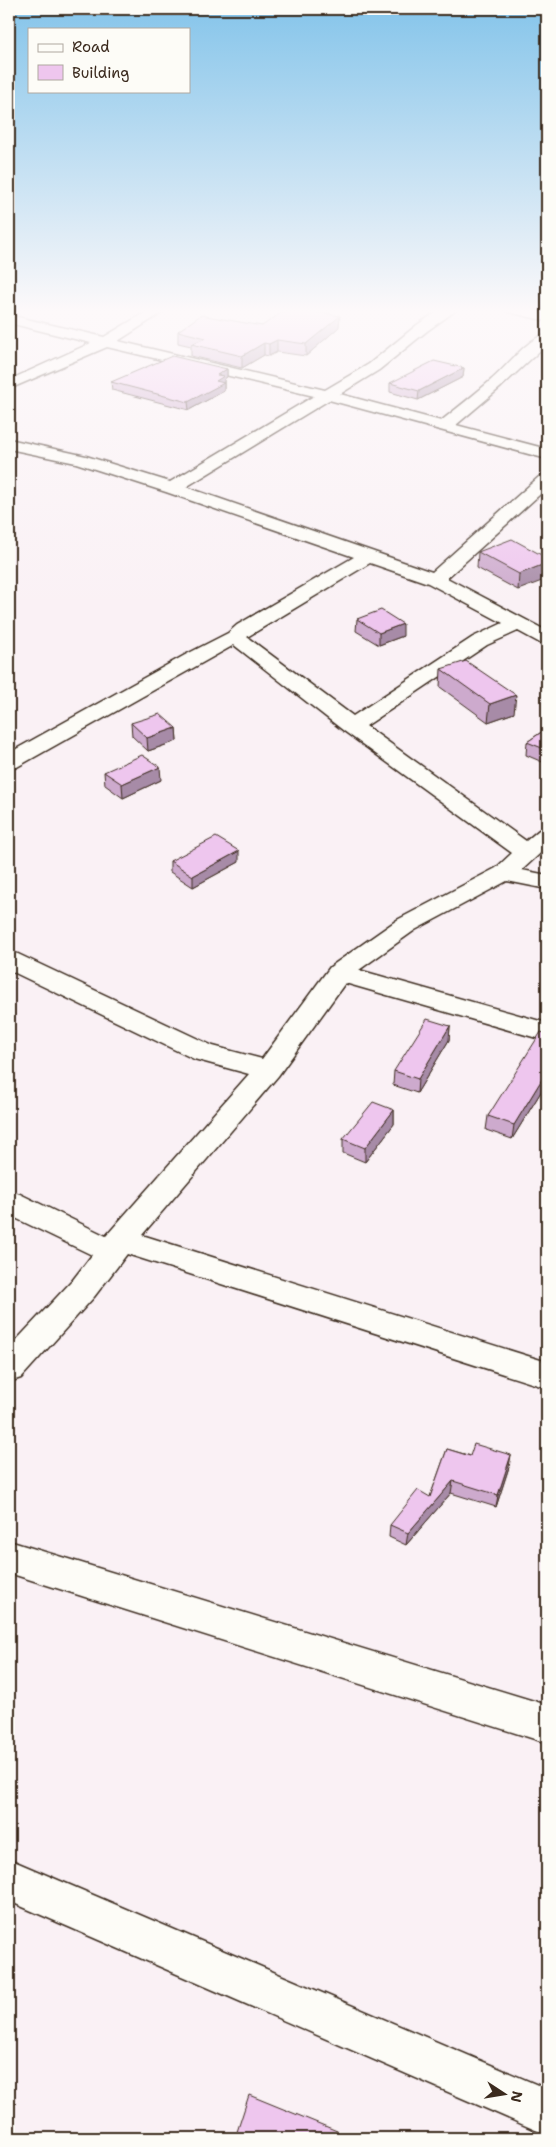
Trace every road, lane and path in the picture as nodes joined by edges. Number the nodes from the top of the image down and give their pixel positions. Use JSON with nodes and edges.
{"nodes":[{"id":1,"x":303,"y":409,"type":"edge"},
{"id":2,"x":381,"y":409,"type":"edge"},
{"id":3,"x":465,"y":409,"type":"edge"},
{"id":4,"x":444,"y":426,"type":"junction"},
{"id":5,"x":9,"y":444,"type":"edge"},
{"id":6,"x":547,"y":454,"type":"edge"},
{"id":7,"x":547,"y":478,"type":"edge"},
{"id":8,"x":172,"y":488,"type":"junction"},
{"id":9,"x":369,"y":556,"type":"junction"},
{"id":10,"x":435,"y":579,"type":"junction"},
{"id":11,"x":517,"y":624,"type":"junction"},
{"id":12,"x":236,"y":637,"type":"junction"},
{"id":13,"x":547,"y":639,"type":"edge"},
{"id":14,"x":352,"y":726,"type":"junction"},
{"id":15,"x":9,"y":762,"type":"edge"},
{"id":16,"x":547,"y":835,"type":"edge"},
{"id":17,"x":527,"y":853,"type":"junction"},
{"id":18,"x":504,"y":873,"type":"junction"},
{"id":19,"x":547,"y":882,"type":"edge"},
{"id":20,"x":9,"y":960,"type":"edge"},
{"id":21,"x":339,"y":973,"type":"junction"},
{"id":22,"x":547,"y":1032,"type":"edge"},
{"id":23,"x":268,"y":1070,"type":"junction"},
{"id":24,"x":9,"y":1202,"type":"edge"},
{"id":25,"x":115,"y":1246,"type":"junction"},
{"id":26,"x":9,"y":1368,"type":"edge"},
{"id":27,"x":547,"y":1375,"type":"edge"},
{"id":28,"x":9,"y":1557,"type":"edge"},
{"id":29,"x":547,"y":1724,"type":"edge"},
{"id":30,"x":9,"y":1880,"type":"edge"},
{"id":31,"x":547,"y":2112,"type":"edge"}],
"edges":[{"from":1,"to":8,"type":"street"},
{"from":2,"to":4,"type":"street"},
{"from":3,"to":4,"type":"street"},
{"from":4,"to":6,"type":"street"},
{"from":5,"to":8,"type":"street"},
{"from":7,"to":10,"type":"street"},
{"from":8,"to":9,"type":"street"},
{"from":9,"to":10,"type":"street"},
{"from":9,"to":12,"type":"street"},
{"from":10,"to":11,"type":"street"},
{"from":11,"to":13,"type":"street"},
{"from":11,"to":14,"type":"street"},
{"from":12,"to":14,"type":"street"},
{"from":12,"to":15,"type":"street"},
{"from":14,"to":17,"type":"street"},
{"from":16,"to":17,"type":"street"},
{"from":17,"to":18,"type":"street"},
{"from":18,"to":19,"type":"street"},
{"from":18,"to":21,"type":"street"},
{"from":20,"to":23,"type":"street"},
{"from":21,"to":22,"type":"street"},
{"from":21,"to":23,"type":"street"},
{"from":23,"to":25,"type":"street"},
{"from":24,"to":25,"type":"street"},
{"from":25,"to":26,"type":"street"},
{"from":25,"to":27,"type":"street"},
{"from":28,"to":29,"type":"street"},
{"from":30,"to":31,"type":"street"}]}
